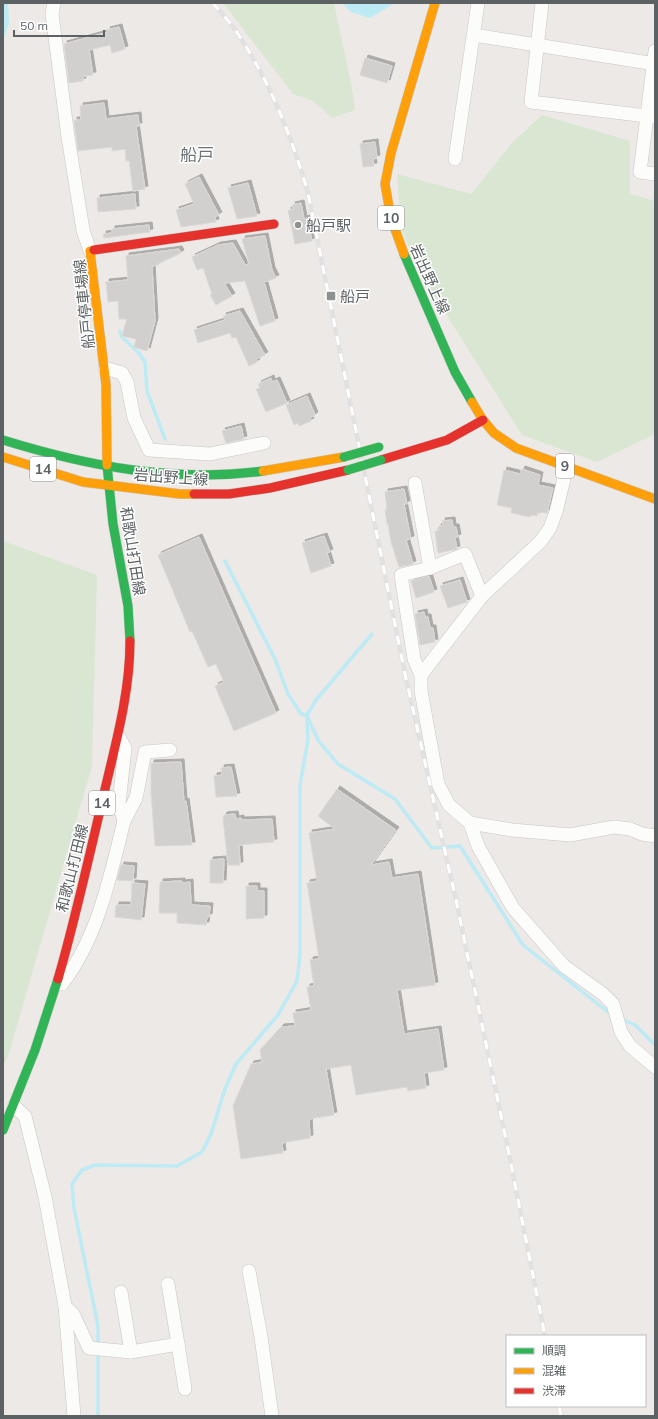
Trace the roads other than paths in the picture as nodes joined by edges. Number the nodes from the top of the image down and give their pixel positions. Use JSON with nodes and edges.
{"nodes":[{"id":1,"x":54,"y":3,"type":"edge"},
{"id":2,"x":435,"y":3,"type":"edge"},
{"id":3,"x":478,"y":3,"type":"edge"},
{"id":4,"x":542,"y":3,"type":"edge"},
{"id":5,"x":474,"y":35,"type":"junction"},
{"id":6,"x":537,"y":45,"type":"junction"},
{"id":7,"x":654,"y":60,"type":"edge"},
{"id":8,"x":650,"y":117,"type":"edge"},
{"id":9,"x":455,"y":159,"type":"dead end"},
{"id":10,"x":655,"y":174,"type":"edge"},
{"id":11,"x":274,"y":224,"type":"dead end"},
{"id":12,"x":90,"y":251,"type":"junction"},
{"id":13,"x":105,"y":368,"type":"junction"},
{"id":14,"x":483,"y":420,"type":"junction"},
{"id":15,"x":454,"y":426,"type":"dead end"},
{"id":16,"x":3,"y":440,"type":"edge"},
{"id":17,"x":264,"y":443,"type":"dead end"},
{"id":18,"x":382,"y":446,"type":"dead end"},
{"id":19,"x":3,"y":457,"type":"edge"},
{"id":20,"x":107,"y":466,"type":"junction"},
{"id":21,"x":567,"y":466,"type":"junction"},
{"id":22,"x":415,"y":483,"type":"dead end"},
{"id":23,"x":109,"y":486,"type":"junction"},
{"id":24,"x":655,"y":499,"type":"edge"},
{"id":25,"x":430,"y":568,"type":"junction"},
{"id":26,"x":482,"y":596,"type":"junction"},
{"id":27,"x":421,"y":675,"type":"junction"},
{"id":28,"x":118,"y":734,"type":"junction"},
{"id":29,"x":170,"y":750,"type":"dead end"},
{"id":30,"x":124,"y":821,"type":"junction"},
{"id":31,"x":470,"y":824,"type":"junction"},
{"id":32,"x":655,"y":836,"type":"edge"},
{"id":33,"x":56,"y":984,"type":"junction"},
{"id":34,"x":655,"y":1067,"type":"edge"},
{"id":35,"x":14,"y":1106,"type":"junction"},
{"id":36,"x":3,"y":1130,"type":"edge"},
{"id":37,"x":249,"y":1271,"type":"dead end"},
{"id":38,"x":168,"y":1284,"type":"dead end"},
{"id":39,"x":121,"y":1292,"type":"dead end"},
{"id":40,"x":65,"y":1306,"type":"junction"},
{"id":41,"x":178,"y":1344,"type":"junction"},
{"id":42,"x":131,"y":1352,"type":"junction"},
{"id":43,"x":185,"y":1388,"type":"dead end"},
{"id":44,"x":74,"y":1416,"type":"edge"},
{"id":45,"x":272,"y":1416,"type":"edge"}],
"edges":[{"from":1,"to":12,"type":"street"},
{"from":2,"to":14,"type":"main road","name":"岩出野上線","number":"10"},
{"from":3,"to":5,"type":"street"},
{"from":4,"to":6,"type":"street"},
{"from":5,"to":6,"type":"street"},
{"from":5,"to":9,"type":"street"},
{"from":6,"to":7,"type":"street"},
{"from":6,"to":8,"type":"street"},
{"from":7,"to":8,"type":"street"},
{"from":8,"to":10,"type":"street"},
{"from":11,"to":12,"type":"main road","name":"船戸停車場線"},
{"from":12,"to":13,"type":"main road","name":"船戸停車場線"},
{"from":13,"to":17,"type":"street"},
{"from":13,"to":20,"type":"main road","name":"船戸停車場線"},
{"from":14,"to":15,"type":"main road"},
{"from":14,"to":21,"type":"main road","number":"9"},
{"from":14,"to":23,"type":"main road","name":"岩出野上線","bridge":true},
{"from":16,"to":20,"type":"main road","number":"14"},
{"from":18,"to":20,"type":"main road","name":"岩出野上線","bridge":true},
{"from":19,"to":23,"type":"main road","number":"14"},
{"from":20,"to":23,"type":"main road","name":"和歌山打田線","number":"14"},
{"from":21,"to":24,"type":"main road","number":"9"},
{"from":21,"to":26,"type":"street"},
{"from":22,"to":25,"type":"street"},
{"from":23,"to":28,"type":"main road","name":"和歌山打田線","number":"14"},
{"from":25,"to":26,"type":"street"},
{"from":25,"to":27,"type":"street"},
{"from":26,"to":27,"type":"street"},
{"from":27,"to":31,"type":"street"},
{"from":28,"to":30,"type":"street"},
{"from":28,"to":33,"type":"main road","name":"和歌山打田線","number":"14"},
{"from":29,"to":30,"type":"street"},
{"from":30,"to":33,"type":"street"},
{"from":31,"to":32,"type":"street"},
{"from":31,"to":34,"type":"street"},
{"from":33,"to":35,"type":"main road","name":"和歌山打田線","number":"14"},
{"from":35,"to":36,"type":"main road","name":"和歌山打田線","number":"14"},
{"from":35,"to":40,"type":"street"},
{"from":37,"to":45,"type":"street"},
{"from":38,"to":41,"type":"street"},
{"from":39,"to":42,"type":"street"},
{"from":40,"to":42,"type":"street"},
{"from":40,"to":44,"type":"street"},
{"from":41,"to":42,"type":"street"},
{"from":41,"to":43,"type":"street"}]}
